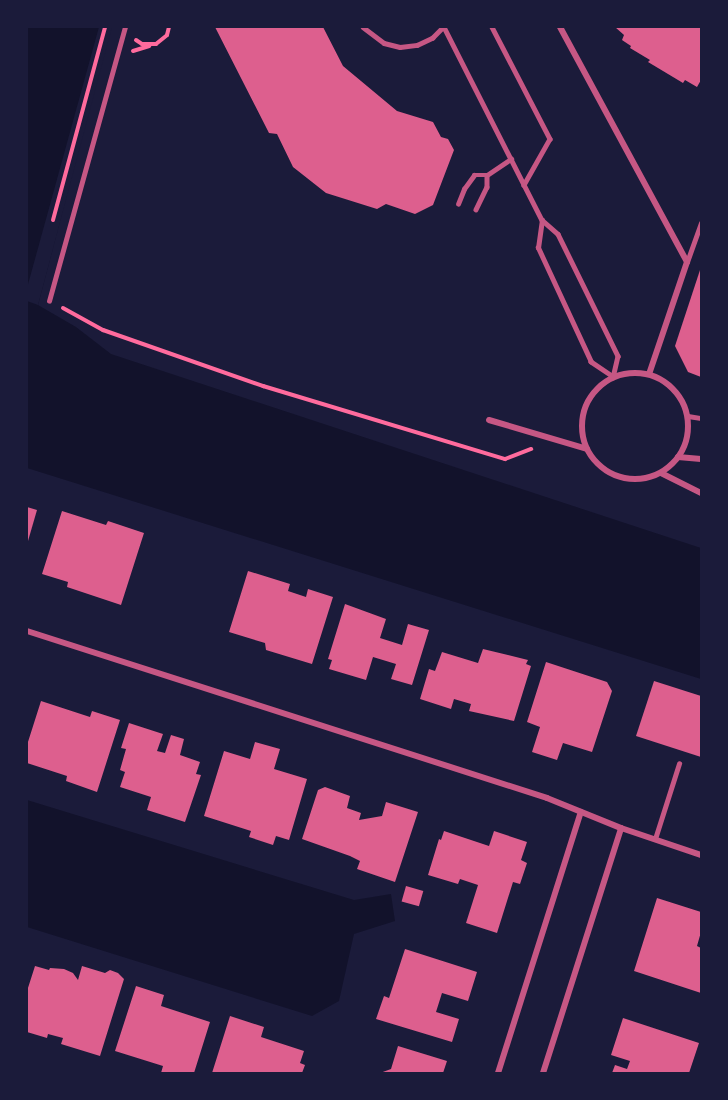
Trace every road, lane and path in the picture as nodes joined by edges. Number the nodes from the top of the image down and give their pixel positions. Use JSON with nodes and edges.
{"nodes":[{"id":1,"x":105,"y":27,"type":"edge"},
{"id":2,"x":124,"y":27,"type":"edge"},
{"id":3,"x":169,"y":27,"type":"edge"},
{"id":4,"x":363,"y":27,"type":"edge"},
{"id":5,"x":444,"y":27,"type":"edge"},
{"id":6,"x":492,"y":27,"type":"edge"},
{"id":7,"x":560,"y":27,"type":"edge"},
{"id":8,"x":131,"y":36,"type":"dead end"},
{"id":9,"x":511,"y":159,"type":"junction"},
{"id":10,"x":487,"y":175,"type":"junction"},
{"id":11,"x":524,"y":185,"type":"junction"},
{"id":12,"x":458,"y":204,"type":"dead end"},
{"id":13,"x":476,"y":210,"type":"dead end"},
{"id":14,"x":542,"y":220,"type":"junction"},
{"id":15,"x":701,"y":223,"type":"edge"},
{"id":16,"x":50,"y":230,"type":"dead end"},
{"id":17,"x":687,"y":262,"type":"junction"},
{"id":18,"x":49,"y":301,"type":"joint"},
{"id":19,"x":649,"y":374,"type":"junction"},
{"id":20,"x":613,"y":377,"type":"junction"},
{"id":21,"x":688,"y":416,"type":"junction"},
{"id":22,"x":701,"y":418,"type":"edge"},
{"id":23,"x":489,"y":420,"type":"dead end"},
{"id":24,"x":554,"y":440,"type":"junction"},
{"id":25,"x":587,"y":449,"type":"junction"},
{"id":26,"x":678,"y":457,"type":"junction"},
{"id":27,"x":701,"y":459,"type":"edge"},
{"id":28,"x":661,"y":473,"type":"junction"},
{"id":29,"x":701,"y":493,"type":"edge"},
{"id":30,"x":27,"y":631,"type":"edge"},
{"id":31,"x":679,"y":764,"type":"dead end"},
{"id":32,"x":581,"y":812,"type":"junction"},
{"id":33,"x":621,"y":828,"type":"junction"},
{"id":34,"x":655,"y":840,"type":"junction"},
{"id":35,"x":701,"y":855,"type":"edge"},
{"id":36,"x":498,"y":1073,"type":"edge"},
{"id":37,"x":543,"y":1073,"type":"edge"}],
"edges":[{"from":1,"to":16,"type":"path"},
{"from":2,"to":18,"type":"lane"},
{"from":3,"to":8,"type":"path"},
{"from":4,"to":5,"type":"lane"},
{"from":5,"to":9,"type":"lane"},
{"from":6,"to":11,"type":"lane"},
{"from":7,"to":17,"type":"street"},
{"from":9,"to":10,"type":"lane"},
{"from":9,"to":11,"type":"lane"},
{"from":10,"to":12,"type":"lane"},
{"from":10,"to":13,"type":"lane"},
{"from":11,"to":14,"type":"lane"},
{"from":14,"to":20,"type":"lane"},
{"from":14,"to":20,"type":"lane"},
{"from":15,"to":17,"type":"lane"},
{"from":17,"to":19,"type":"street"},
{"from":18,"to":24,"type":"path"},
{"from":19,"to":20,"type":"street"},
{"from":19,"to":21,"type":"street"},
{"from":20,"to":25,"type":"street"},
{"from":21,"to":22,"type":"lane"},
{"from":21,"to":26,"type":"street"},
{"from":23,"to":24,"type":"street"},
{"from":24,"to":25,"type":"street"},
{"from":25,"to":28,"type":"street"},
{"from":26,"to":27,"type":"street"},
{"from":26,"to":28,"type":"street"},
{"from":28,"to":29,"type":"street"},
{"from":30,"to":32,"type":"street"},
{"from":31,"to":34,"type":"lane"},
{"from":32,"to":33,"type":"street"},
{"from":32,"to":36,"type":"street"},
{"from":33,"to":34,"type":"street"},
{"from":33,"to":37,"type":"street"},
{"from":34,"to":35,"type":"street"}]}
